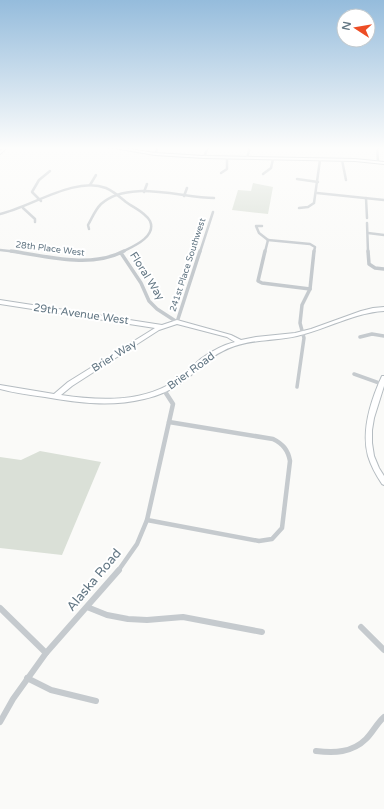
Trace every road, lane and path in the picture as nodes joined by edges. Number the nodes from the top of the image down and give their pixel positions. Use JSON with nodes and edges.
{"nodes":[{"id":1,"x":147,"y":184,"type":"dead end"},
{"id":2,"x":36,"y":185,"type":"edge"},
{"id":3,"x":90,"y":185,"type":"joint"},
{"id":4,"x":318,"y":185,"type":"edge"},
{"id":5,"x":187,"y":188,"type":"dead end"},
{"id":6,"x":144,"y":192,"type":"junction"},
{"id":7,"x":317,"y":193,"type":"junction"},
{"id":8,"x":117,"y":196,"type":"junction"},
{"id":9,"x":184,"y":196,"type":"junction"},
{"id":10,"x":214,"y":198,"type":"dead end"},
{"id":11,"x":366,"y":198,"type":"junction"},
{"id":12,"x":384,"y":200,"type":"edge"},
{"id":13,"x":41,"y":201,"type":"junction"},
{"id":14,"x":23,"y":208,"type":"junction"},
{"id":15,"x":299,"y":208,"type":"dead end"},
{"id":16,"x":213,"y":212,"type":"dead end"},
{"id":17,"x":0,"y":214,"type":"edge"},
{"id":18,"x":367,"y":218,"type":"dead end"},
{"id":19,"x":35,"y":222,"type":"dead end"},
{"id":20,"x":367,"y":222,"type":"dead end"},
{"id":21,"x":262,"y":226,"type":"dead end"},
{"id":22,"x":89,"y":229,"type":"dead end"},
{"id":23,"x":368,"y":233,"type":"junction"},
{"id":24,"x":384,"y":235,"type":"edge"},
{"id":25,"x":268,"y":240,"type":"junction"},
{"id":26,"x":0,"y":250,"type":"edge"},
{"id":27,"x":121,"y":253,"type":"junction"},
{"id":28,"x":384,"y":270,"type":"edge"},
{"id":29,"x":310,"y":289,"type":"junction"},
{"id":30,"x":0,"y":302,"type":"edge"},
{"id":31,"x":384,"y":309,"type":"edge"},
{"id":32,"x":177,"y":322,"type":"junction"},
{"id":33,"x":162,"y":327,"type":"junction"},
{"id":34,"x":303,"y":334,"type":"junction"},
{"id":35,"x":384,"y":336,"type":"edge"},
{"id":36,"x":360,"y":337,"type":"dead end"},
{"id":37,"x":240,"y":342,"type":"junction"},
{"id":38,"x":354,"y":374,"type":"dead end"},
{"id":39,"x":383,"y":381,"type":"edge"},
{"id":40,"x":0,"y":387,"type":"edge"},
{"id":41,"x":297,"y":387,"type":"dead end"},
{"id":42,"x":164,"y":390,"type":"junction"},
{"id":43,"x":55,"y":397,"type":"junction"},
{"id":44,"x":169,"y":422,"type":"junction"},
{"id":45,"x":384,"y":482,"type":"edge"},
{"id":46,"x":147,"y":520,"type":"junction"},
{"id":47,"x":87,"y":606,"type":"junction"},
{"id":48,"x":0,"y":608,"type":"edge"},
{"id":49,"x":361,"y":626,"type":"dead end"},
{"id":50,"x":262,"y":632,"type":"dead end"},
{"id":51,"x":384,"y":650,"type":"edge"},
{"id":52,"x":46,"y":653,"type":"junction"},
{"id":53,"x":27,"y":678,"type":"junction"},
{"id":54,"x":96,"y":701,"type":"dead end"},
{"id":55,"x":384,"y":717,"type":"edge"},
{"id":56,"x":0,"y":722,"type":"edge"},
{"id":57,"x":316,"y":751,"type":"dead end"}],
"edges":[{"from":1,"to":6,"type":"street"},
{"from":2,"to":13,"type":"street"},
{"from":3,"to":8,"type":"street"},
{"from":3,"to":13,"type":"street"},
{"from":4,"to":7,"type":"street"},
{"from":5,"to":9,"type":"street"},
{"from":6,"to":8,"type":"street"},
{"from":6,"to":9,"type":"street"},
{"from":7,"to":11,"type":"street"},
{"from":7,"to":15,"type":"street"},
{"from":8,"to":22,"type":"street"},
{"from":8,"to":27,"type":"street","name":"28th Place West"},
{"from":9,"to":10,"type":"street"},
{"from":11,"to":12,"type":"street"},
{"from":11,"to":18,"type":"street"},
{"from":13,"to":14,"type":"street"},
{"from":14,"to":17,"type":"street"},
{"from":14,"to":19,"type":"street"},
{"from":16,"to":32,"type":"street","name":"241st Place Southwest"},
{"from":20,"to":23,"type":"street"},
{"from":21,"to":25,"type":"street"},
{"from":23,"to":24,"type":"street"},
{"from":23,"to":28,"type":"street"},
{"from":25,"to":29,"type":"street"},
{"from":25,"to":29,"type":"street"},
{"from":26,"to":27,"type":"street","name":"28th Place West"},
{"from":27,"to":32,"type":"street","name":"Floral Way"},
{"from":29,"to":34,"type":"street"},
{"from":30,"to":33,"type":"street","name":"29th Avenue West"},
{"from":31,"to":34,"type":"street","name":"Brier Road"},
{"from":32,"to":33,"type":"street","name":"Brier Way"},
{"from":32,"to":37,"type":"street"},
{"from":33,"to":43,"type":"street","name":"Brier Way"},
{"from":34,"to":37,"type":"street","name":"Brier Road"},
{"from":34,"to":41,"type":"street"},
{"from":35,"to":36,"type":"street"},
{"from":37,"to":42,"type":"street","name":"Brier Road"},
{"from":38,"to":39,"type":"street"},
{"from":39,"to":45,"type":"street"},
{"from":40,"to":43,"type":"street","name":"Brier Road"},
{"from":42,"to":43,"type":"street","name":"Brier Road"},
{"from":42,"to":44,"type":"street","name":"Alaska Road"},
{"from":44,"to":46,"type":"street","name":"Alaska Road"},
{"from":44,"to":46,"type":"street"},
{"from":46,"to":47,"type":"street","name":"Alaska Road"},
{"from":47,"to":50,"type":"street"},
{"from":47,"to":52,"type":"street","name":"Alaska Road"},
{"from":48,"to":52,"type":"street"},
{"from":49,"to":51,"type":"street"},
{"from":52,"to":53,"type":"street","name":"Alaska Road"},
{"from":53,"to":54,"type":"street"},
{"from":53,"to":56,"type":"street","name":"Alaska Road"},
{"from":55,"to":57,"type":"street"}]}
